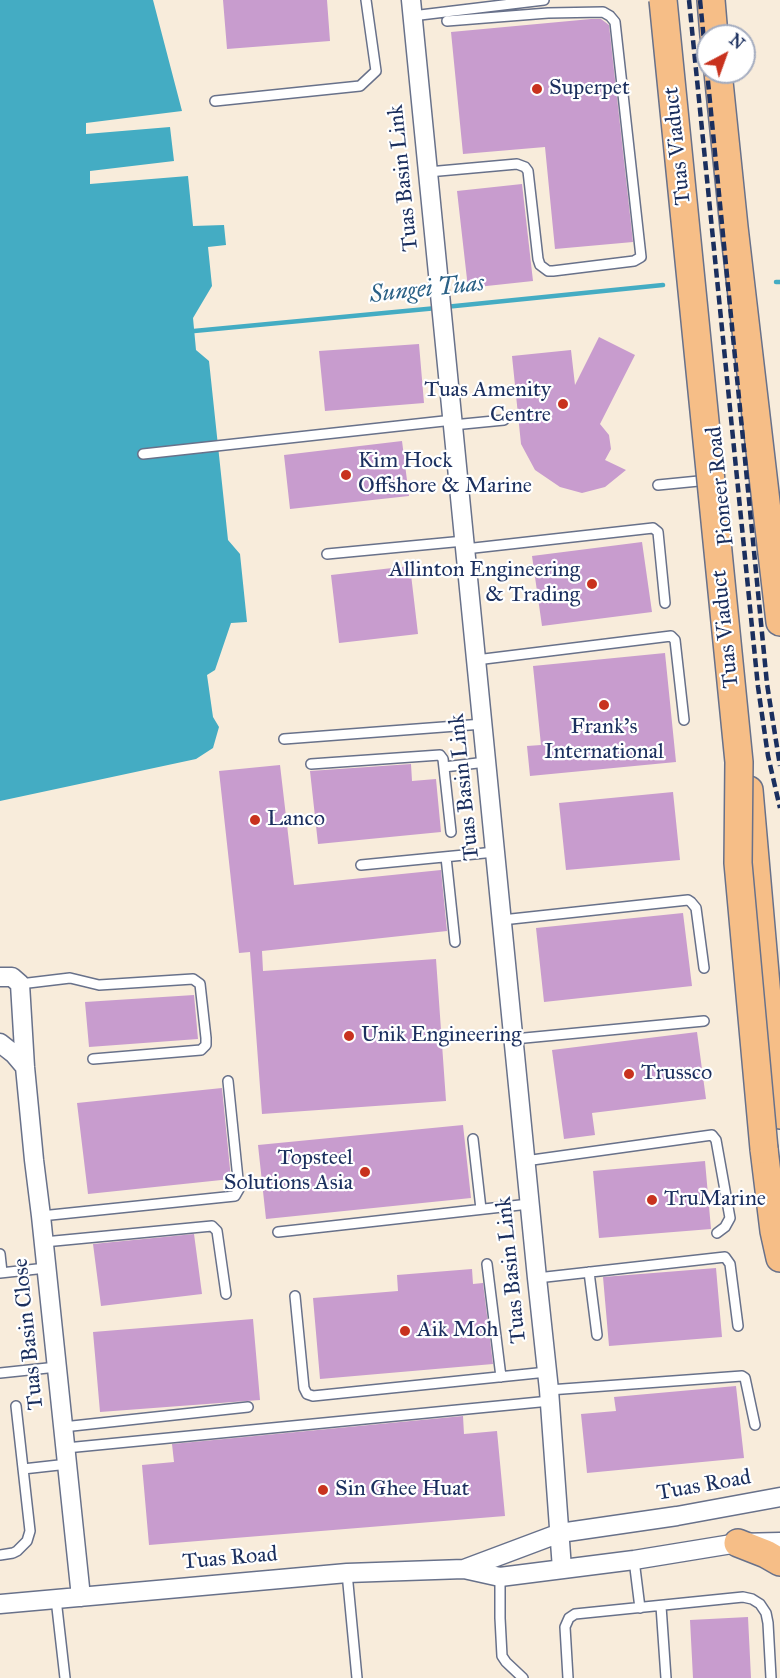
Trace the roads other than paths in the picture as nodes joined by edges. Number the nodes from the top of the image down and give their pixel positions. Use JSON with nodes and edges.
{"nodes":[{"id":1,"x":366,"y":0,"type":"edge"},
{"id":2,"x":544,"y":0,"type":"edge"},
{"id":3,"x":663,"y":0,"type":"edge"},
{"id":4,"x":674,"y":0,"type":"edge"},
{"id":5,"x":713,"y":2,"type":"edge"},
{"id":6,"x":463,"y":5,"type":"edge"},
{"id":7,"x":411,"y":8,"type":"edge"},
{"id":8,"x":447,"y":21,"type":"dead end"},
{"id":9,"x":714,"y":24,"type":"edge"},
{"id":10,"x":719,"y":84,"type":"edge"},
{"id":11,"x":215,"y":101,"type":"dead end"},
{"id":12,"x":428,"y":172,"type":"junction"},
{"id":13,"x":504,"y":420,"type":"dead end"},
{"id":14,"x":453,"y":423,"type":"junction"},
{"id":15,"x":143,"y":454,"type":"dead end"},
{"id":16,"x":720,"y":479,"type":"junction"},
{"id":17,"x":658,"y":485,"type":"dead end"},
{"id":18,"x":465,"y":545,"type":"junction"},
{"id":19,"x":327,"y":554,"type":"dead end"},
{"id":20,"x":664,"y":603,"type":"dead end"},
{"id":21,"x":780,"y":622,"type":"edge"},
{"id":22,"x":476,"y":660,"type":"junction"},
{"id":23,"x":684,"y":720,"type":"dead end"},
{"id":24,"x":483,"y":724,"type":"junction"},
{"id":25,"x":284,"y":739,"type":"dead end"},
{"id":26,"x":486,"y":762,"type":"junction"},
{"id":27,"x":311,"y":764,"type":"dead end"},
{"id":28,"x":444,"y":767,"type":"junction"},
{"id":29,"x":451,"y":832,"type":"dead end"},
{"id":30,"x":495,"y":852,"type":"junction"},
{"id":31,"x":446,"y":856,"type":"junction"},
{"id":32,"x":361,"y":865,"type":"dead end"},
{"id":33,"x":502,"y":920,"type":"junction"},
{"id":34,"x":455,"y":942,"type":"dead end"},
{"id":35,"x":704,"y":968,"type":"dead end"},
{"id":36,"x":0,"y":977,"type":"edge"},
{"id":37,"x":20,"y":984,"type":"junction"},
{"id":38,"x":774,"y":1010,"type":"edge"},
{"id":39,"x":704,"y":1021,"type":"dead end"},
{"id":40,"x":514,"y":1039,"type":"junction"},
{"id":41,"x":0,"y":1043,"type":"edge"},
{"id":42,"x":93,"y":1059,"type":"dead end"},
{"id":43,"x":25,"y":1067,"type":"junction"},
{"id":44,"x":228,"y":1081,"type":"dead end"},
{"id":45,"x":780,"y":1115,"type":"edge"},
{"id":46,"x":474,"y":1139,"type":"dead end"},
{"id":47,"x":525,"y":1161,"type":"junction"},
{"id":48,"x":529,"y":1204,"type":"junction"},
{"id":49,"x":481,"y":1209,"type":"junction"},
{"id":50,"x":41,"y":1216,"type":"junction"},
{"id":51,"x":278,"y":1232,"type":"dead end"},
{"id":52,"x":717,"y":1233,"type":"dead end"},
{"id":53,"x":44,"y":1242,"type":"junction"},
{"id":54,"x":0,"y":1254,"type":"edge"},
{"id":55,"x":780,"y":1258,"type":"edge"},
{"id":56,"x":487,"y":1264,"type":"dead end"},
{"id":57,"x":46,"y":1268,"type":"junction"},
{"id":58,"x":1,"y":1272,"type":"edge"},
{"id":59,"x":589,"y":1272,"type":"junction"},
{"id":60,"x":537,"y":1278,"type":"junction"},
{"id":61,"x":226,"y":1294,"type":"dead end"},
{"id":62,"x":295,"y":1296,"type":"dead end"},
{"id":63,"x":738,"y":1326,"type":"dead end"},
{"id":64,"x":597,"y":1335,"type":"dead end"},
{"id":65,"x":57,"y":1367,"type":"junction"},
{"id":66,"x":547,"y":1372,"type":"junction"},
{"id":67,"x":0,"y":1373,"type":"edge"},
{"id":68,"x":501,"y":1377,"type":"junction"},
{"id":69,"x":549,"y":1395,"type":"junction"},
{"id":70,"x":16,"y":1406,"type":"dead end"},
{"id":71,"x":248,"y":1407,"type":"dead end"},
{"id":72,"x":755,"y":1425,"type":"dead end"},
{"id":73,"x":63,"y":1426,"type":"junction"},
{"id":74,"x":67,"y":1456,"type":"junction"},
{"id":75,"x":23,"y":1469,"type":"junction"},
{"id":76,"x":780,"y":1497,"type":"edge"},
{"id":77,"x":560,"y":1533,"type":"junction"},
{"id":78,"x":780,"y":1542,"type":"edge"},
{"id":79,"x":738,"y":1543,"type":"junction"},
{"id":80,"x":0,"y":1555,"type":"edge"},
{"id":81,"x":634,"y":1560,"type":"junction"},
{"id":82,"x":780,"y":1562,"type":"edge"},
{"id":83,"x":464,"y":1569,"type":"junction"},
{"id":84,"x":562,"y":1569,"type":"junction"},
{"id":85,"x":347,"y":1574,"type":"junction"},
{"id":86,"x":500,"y":1577,"type":"junction"},
{"id":87,"x":81,"y":1597,"type":"junction"},
{"id":88,"x":56,"y":1599,"type":"junction"},
{"id":89,"x":0,"y":1604,"type":"edge"},
{"id":90,"x":661,"y":1606,"type":"junction"},
{"id":91,"x":640,"y":1608,"type":"junction"},
{"id":92,"x":65,"y":1678,"type":"edge"},
{"id":93,"x":357,"y":1678,"type":"edge"},
{"id":94,"x":523,"y":1678,"type":"edge"},
{"id":95,"x":568,"y":1678,"type":"edge"},
{"id":96,"x":666,"y":1678,"type":"edge"},
{"id":97,"x":771,"y":1678,"type":"edge"}],
"edges":[{"from":1,"to":11,"type":"lane"},
{"from":2,"to":6,"type":"lane"},
{"from":3,"to":55,"type":"main road","name":"Tuas Viaduct","bridge":true},
{"from":4,"to":16,"type":"main road","name":"Pioneer Road"},
{"from":5,"to":9,"type":"main road"},
{"from":6,"to":7,"type":"lane"},
{"from":7,"to":12,"type":"street","name":"Tuas Basin Link"},
{"from":8,"to":12,"type":"lane"},
{"from":10,"to":21,"type":"main road","name":"Pioneer Road"},
{"from":12,"to":14,"type":"street","name":"Tuas Basin Link"},
{"from":13,"to":14,"type":"lane"},
{"from":14,"to":15,"type":"lane"},
{"from":14,"to":18,"type":"street","name":"Tuas Basin Link"},
{"from":16,"to":17,"type":"lane"},
{"from":16,"to":38,"type":"main road","name":"Pioneer Road"},
{"from":18,"to":19,"type":"lane"},
{"from":18,"to":20,"type":"lane"},
{"from":18,"to":22,"type":"street","name":"Tuas Basin Link"},
{"from":22,"to":23,"type":"lane"},
{"from":22,"to":24,"type":"street","name":"Tuas Basin Link"},
{"from":24,"to":25,"type":"lane"},
{"from":24,"to":26,"type":"street","name":"Tuas Basin Link"},
{"from":26,"to":28,"type":"lane"},
{"from":26,"to":30,"type":"street","name":"Tuas Basin Link"},
{"from":27,"to":28,"type":"lane"},
{"from":28,"to":29,"type":"lane"},
{"from":30,"to":31,"type":"lane"},
{"from":30,"to":33,"type":"street","name":"Tuas Basin Link"},
{"from":31,"to":32,"type":"lane"},
{"from":31,"to":34,"type":"lane"},
{"from":33,"to":35,"type":"lane"},
{"from":33,"to":40,"type":"street","name":"Tuas Basin Link"},
{"from":36,"to":37,"type":"street"},
{"from":37,"to":42,"type":"lane"},
{"from":37,"to":43,"type":"street","name":"Tuas Basin Close"},
{"from":38,"to":45,"type":"main road","name":"Pioneer Road"},
{"from":39,"to":40,"type":"lane"},
{"from":40,"to":47,"type":"street","name":"Tuas Basin Link"},
{"from":41,"to":43,"type":"street"},
{"from":43,"to":50,"type":"street","name":"Tuas Basin Close"},
{"from":44,"to":50,"type":"lane"},
{"from":46,"to":49,"type":"lane"},
{"from":47,"to":48,"type":"street","name":"Tuas Basin Link"},
{"from":47,"to":52,"type":"lane"},
{"from":48,"to":49,"type":"lane"},
{"from":48,"to":60,"type":"street","name":"Tuas Basin Link"},
{"from":49,"to":51,"type":"lane"},
{"from":50,"to":53,"type":"street","name":"Tuas Basin Close"},
{"from":53,"to":57,"type":"street","name":"Tuas Basin Close"},
{"from":53,"to":61,"type":"lane"},
{"from":54,"to":58,"type":"lane"},
{"from":56,"to":68,"type":"lane"},
{"from":57,"to":58,"type":"lane"},
{"from":57,"to":65,"type":"street","name":"Tuas Basin Close"},
{"from":59,"to":60,"type":"lane"},
{"from":59,"to":63,"type":"lane"},
{"from":59,"to":64,"type":"lane"},
{"from":60,"to":66,"type":"street","name":"Tuas Basin Link"},
{"from":62,"to":68,"type":"lane"},
{"from":65,"to":67,"type":"lane"},
{"from":65,"to":73,"type":"street","name":"Tuas Basin Close"},
{"from":66,"to":68,"type":"lane"},
{"from":66,"to":69,"type":"street","name":"Tuas Basin Link"},
{"from":69,"to":72,"type":"lane"},
{"from":69,"to":74,"type":"lane"},
{"from":69,"to":77,"type":"street","name":"Tuas Basin Link"},
{"from":70,"to":75,"type":"lane"},
{"from":71,"to":73,"type":"lane"},
{"from":73,"to":74,"type":"street","name":"Tuas Basin Close"},
{"from":74,"to":75,"type":"lane"},
{"from":74,"to":87,"type":"street","name":"Tuas Basin Close"},
{"from":75,"to":80,"type":"lane"},
{"from":76,"to":77,"type":"street","name":"Tuas Road"},
{"from":77,"to":83,"type":"street","name":"Tuas Road"},
{"from":77,"to":84,"type":"street","name":"Tuas Basin Link"},
{"from":78,"to":79,"type":"street","name":"Tuas Road"},
{"from":79,"to":81,"type":"street","name":"Tuas Road"},
{"from":79,"to":82,"type":"main road"},
{"from":81,"to":84,"type":"street","name":"Tuas Road"},
{"from":81,"to":91,"type":"lane"},
{"from":83,"to":85,"type":"street","name":"Tuas Road"},
{"from":83,"to":86,"type":"street","name":"Tuas Road"},
{"from":84,"to":86,"type":"street","name":"Tuas Road"},
{"from":85,"to":87,"type":"street","name":"Tuas Road"},
{"from":85,"to":93,"type":"lane"},
{"from":86,"to":94,"type":"lane"},
{"from":87,"to":88,"type":"street","name":"Tuas Road"},
{"from":88,"to":89,"type":"street","name":"Tuas Road"},
{"from":88,"to":92,"type":"lane"},
{"from":90,"to":91,"type":"lane"},
{"from":90,"to":96,"type":"lane"},
{"from":90,"to":97,"type":"lane"},
{"from":91,"to":95,"type":"lane"}]}
